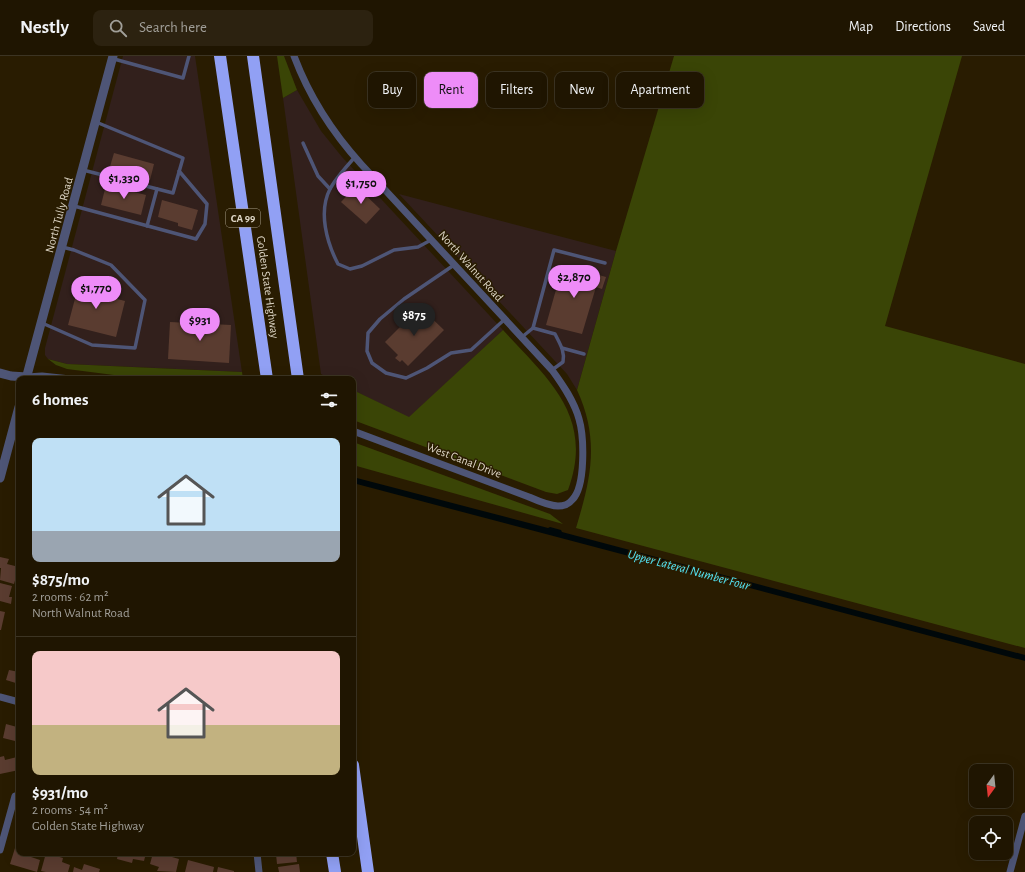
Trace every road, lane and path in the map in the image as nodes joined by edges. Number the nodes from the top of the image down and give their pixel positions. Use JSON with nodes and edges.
{"nodes":[{"id":1,"x":189,"y":56,"type":"edge"},
{"id":2,"x":220,"y":56,"type":"edge"},
{"id":3,"x":253,"y":56,"type":"edge"},
{"id":4,"x":294,"y":56,"type":"edge"},
{"id":5,"x":112,"y":57,"type":"edge"},
{"id":6,"x":96,"y":122,"type":"junction"},
{"id":7,"x":303,"y":143,"type":"dead end"},
{"id":8,"x":355,"y":158,"type":"junction"},
{"id":9,"x":83,"y":170,"type":"junction"},
{"id":10,"x":180,"y":171,"type":"junction"},
{"id":11,"x":157,"y":189,"type":"junction"},
{"id":12,"x":330,"y":189,"type":"junction"},
{"id":13,"x":73,"y":206,"type":"junction"},
{"id":14,"x":147,"y":226,"type":"junction"},
{"id":15,"x":432,"y":239,"type":"junction"},
{"id":16,"x":62,"y":247,"type":"junction"},
{"id":17,"x":605,"y":263,"type":"dead end"},
{"id":18,"x":454,"y":265,"type":"junction"},
{"id":19,"x":505,"y":319,"type":"junction"},
{"id":20,"x":42,"y":323,"type":"junction"},
{"id":21,"x":533,"y":328,"type":"junction"},
{"id":22,"x":522,"y":337,"type":"junction"},
{"id":23,"x":562,"y":348,"type":"junction"},
{"id":24,"x":584,"y":354,"type":"dead end"},
{"id":25,"x":552,"y":370,"type":"junction"},
{"id":26,"x":0,"y":373,"type":"edge"},
{"id":27,"x":28,"y":376,"type":"edge"},
{"id":28,"x":267,"y":376,"type":"edge"},
{"id":29,"x":298,"y":376,"type":"edge"},
{"id":30,"x":16,"y":377,"type":"edge"},
{"id":31,"x":16,"y":418,"type":"edge"},
{"id":32,"x":356,"y":432,"type":"edge"},
{"id":33,"x":0,"y":478,"type":"edge"},
{"id":34,"x":568,"y":503,"type":"joint"},
{"id":35,"x":0,"y":696,"type":"edge"},
{"id":36,"x":16,"y":701,"type":"edge"},
{"id":37,"x":356,"y":787,"type":"edge"},
{"id":38,"x":16,"y":796,"type":"edge"},
{"id":39,"x":1025,"y":816,"type":"edge"},
{"id":40,"x":1023,"y":833,"type":"edge"},
{"id":41,"x":0,"y":850,"type":"edge"},
{"id":42,"x":257,"y":856,"type":"edge"},
{"id":43,"x":332,"y":856,"type":"edge"},
{"id":44,"x":367,"y":866,"type":"edge"},
{"id":45,"x":259,"y":872,"type":"edge"},
{"id":46,"x":335,"y":872,"type":"edge"},
{"id":47,"x":373,"y":872,"type":"edge"},
{"id":48,"x":1010,"y":872,"type":"edge"}],
"edges":[{"from":1,"to":5,"type":"lane"},
{"from":2,"to":28,"type":"highway","name":"Golden State Highway","number":"CA 99"},
{"from":3,"to":29,"type":"highway","name":"Golden State Highway","number":"CA 99"},
{"from":4,"to":8,"type":"street","name":"North Walnut Road"},
{"from":5,"to":6,"type":"street","name":"North Tully Road"},
{"from":6,"to":9,"type":"street","name":"North Tully Road"},
{"from":6,"to":10,"type":"lane"},
{"from":7,"to":12,"type":"lane"},
{"from":8,"to":12,"type":"lane"},
{"from":8,"to":15,"type":"street","name":"North Walnut Road"},
{"from":9,"to":11,"type":"lane"},
{"from":9,"to":13,"type":"street","name":"North Tully Road"},
{"from":10,"to":11,"type":"lane"},
{"from":10,"to":14,"type":"lane"},
{"from":11,"to":14,"type":"lane"},
{"from":12,"to":15,"type":"lane"},
{"from":13,"to":14,"type":"lane"},
{"from":13,"to":16,"type":"street","name":"North Tully Road"},
{"from":15,"to":18,"type":"street","name":"North Walnut Road"},
{"from":16,"to":20,"type":"street","name":"North Tully Road"},
{"from":16,"to":20,"type":"lane"},
{"from":17,"to":21,"type":"lane"},
{"from":18,"to":19,"type":"street","name":"North Walnut Road"},
{"from":18,"to":19,"type":"lane"},
{"from":19,"to":22,"type":"street","name":"North Walnut Road"},
{"from":20,"to":27,"type":"street","name":"North Tully Road"},
{"from":21,"to":22,"type":"lane"},
{"from":21,"to":23,"type":"lane"},
{"from":22,"to":25,"type":"street","name":"North Walnut Road"},
{"from":23,"to":24,"type":"lane"},
{"from":23,"to":25,"type":"lane"},
{"from":25,"to":34,"type":"street","name":"North Walnut Road"},
{"from":26,"to":30,"type":"street"},
{"from":31,"to":33,"type":"street"},
{"from":32,"to":34,"type":"street","name":"West Canal Drive"},
{"from":35,"to":36,"type":"street"},
{"from":37,"to":44,"type":"highway"},
{"from":38,"to":41,"type":"street"},
{"from":39,"to":40,"type":"street"},
{"from":40,"to":48,"type":"street"},
{"from":42,"to":45,"type":"street"},
{"from":43,"to":46,"type":"highway"},
{"from":44,"to":47,"type":"highway"}]}
